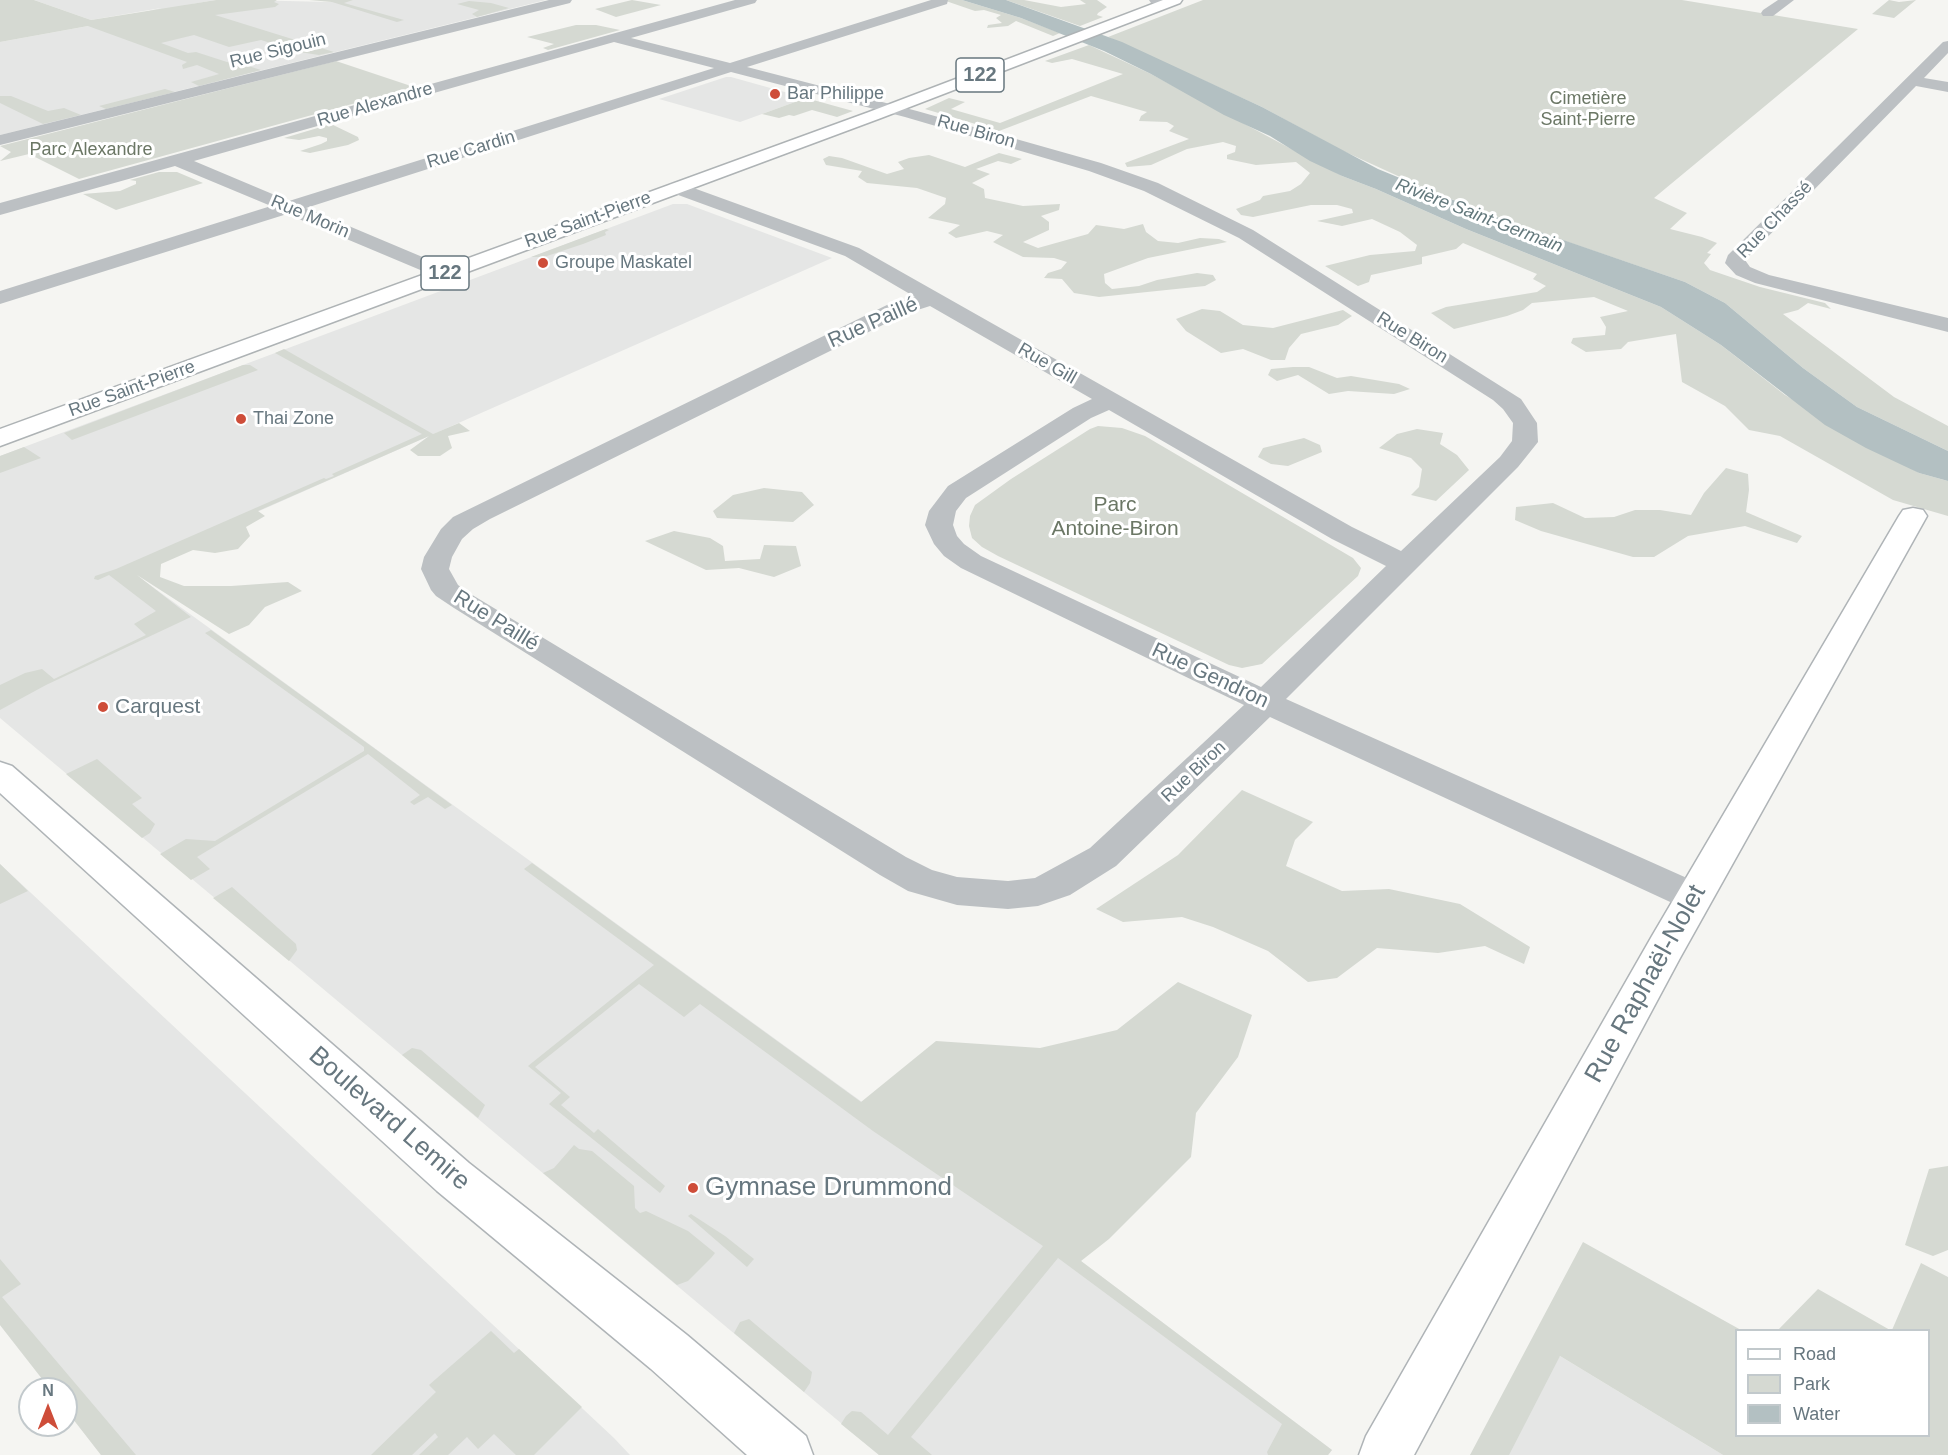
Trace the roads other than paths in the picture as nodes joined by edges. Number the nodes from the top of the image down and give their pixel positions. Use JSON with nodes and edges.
{"nodes":[{"id":1,"x":565,"y":0,"type":"edge"},
{"id":2,"x":750,"y":0,"type":"edge"},
{"id":3,"x":1787,"y":0,"type":"edge"},
{"id":4,"x":942,"y":1,"type":"edge"},
{"id":5,"x":1167,"y":1,"type":"edge"},
{"id":6,"x":1768,"y":13,"type":"dead end"},
{"id":7,"x":615,"y":38,"type":"junction"},
{"id":8,"x":1948,"y":45,"type":"edge"},
{"id":9,"x":731,"y":68,"type":"junction"},
{"id":10,"x":1912,"y":81,"type":"junction"},
{"id":11,"x":1948,"y":87,"type":"edge"},
{"id":12,"x":890,"y":109,"type":"junction"},
{"id":13,"x":0,"y":140,"type":"edge"},
{"id":14,"x":177,"y":160,"type":"junction"},
{"id":15,"x":677,"y":188,"type":"junction"},
{"id":16,"x":288,"y":207,"type":"junction"},
{"id":17,"x":0,"y":209,"type":"edge"},
{"id":18,"x":444,"y":273,"type":"junction"},
{"id":19,"x":0,"y":298,"type":"edge"},
{"id":20,"x":933,"y":298,"type":"junction"},
{"id":21,"x":1948,"y":325,"type":"edge"},
{"id":22,"x":1110,"y":400,"type":"junction"},
{"id":23,"x":0,"y":438,"type":"edge"},
{"id":24,"x":1912,"y":516,"type":"dead end"},
{"id":25,"x":1406,"y":565,"type":"junction"},
{"id":26,"x":1265,"y":702,"type":"junction"},
{"id":27,"x":0,"y":774,"type":"edge"},
{"id":28,"x":1008,"y":895,"type":"joint"},
{"id":29,"x":1694,"y":897,"type":"junction"},
{"id":30,"x":787,"y":1455,"type":"edge"},
{"id":31,"x":1385,"y":1455,"type":"edge"}],
"edges":[{"from":1,"to":13,"type":"street","name":"Rue Sigouin"},
{"from":2,"to":7,"type":"street","name":"Rue Alexandre"},
{"from":3,"to":6,"type":"street"},
{"from":4,"to":9,"type":"street","name":"Rue Cardin"},
{"from":5,"to":12,"type":"main road","name":"Rue Saint-Pierre","number":"122"},
{"from":7,"to":9,"type":"street","name":"Rue Biron"},
{"from":7,"to":14,"type":"street","name":"Rue Alexandre"},
{"from":8,"to":10,"type":"street","name":"Rue Chassé"},
{"from":9,"to":12,"type":"street","name":"Rue Biron"},
{"from":9,"to":16,"type":"street","name":"Rue Cardin"},
{"from":10,"to":11,"type":"street"},
{"from":10,"to":21,"type":"street","name":"Rue Chassé"},
{"from":12,"to":15,"type":"main road","name":"Rue Saint-Pierre","number":"122"},
{"from":12,"to":25,"type":"street","name":"Rue Biron"},
{"from":14,"to":16,"type":"street","name":"Rue Morin"},
{"from":14,"to":17,"type":"street","name":"Rue Alexandre"},
{"from":15,"to":18,"type":"main road","name":"Rue Saint-Pierre","number":"122"},
{"from":15,"to":20,"type":"street","name":"Rue Gill"},
{"from":16,"to":18,"type":"street","name":"Rue Morin"},
{"from":16,"to":19,"type":"street","name":"Rue Cardin"},
{"from":18,"to":23,"type":"main road","name":"Rue Saint-Pierre","number":"122"},
{"from":20,"to":22,"type":"street","name":"Rue Gill"},
{"from":20,"to":28,"type":"street","name":"Rue Paillé"},
{"from":22,"to":25,"type":"street","name":"Rue Gill"},
{"from":22,"to":26,"type":"street","name":"Rue Gendron"},
{"from":24,"to":29,"type":"main road","name":"Rue Raphaël-Nolet"},
{"from":25,"to":26,"type":"street","name":"Rue Biron"},
{"from":26,"to":28,"type":"street","name":"Rue Biron"},
{"from":26,"to":29,"type":"street","name":"Rue Gendron"},
{"from":27,"to":30,"type":"main road","name":"Boulevard Lemire"},
{"from":29,"to":31,"type":"main road","name":"Rue Raphaël-Nolet"}]}
